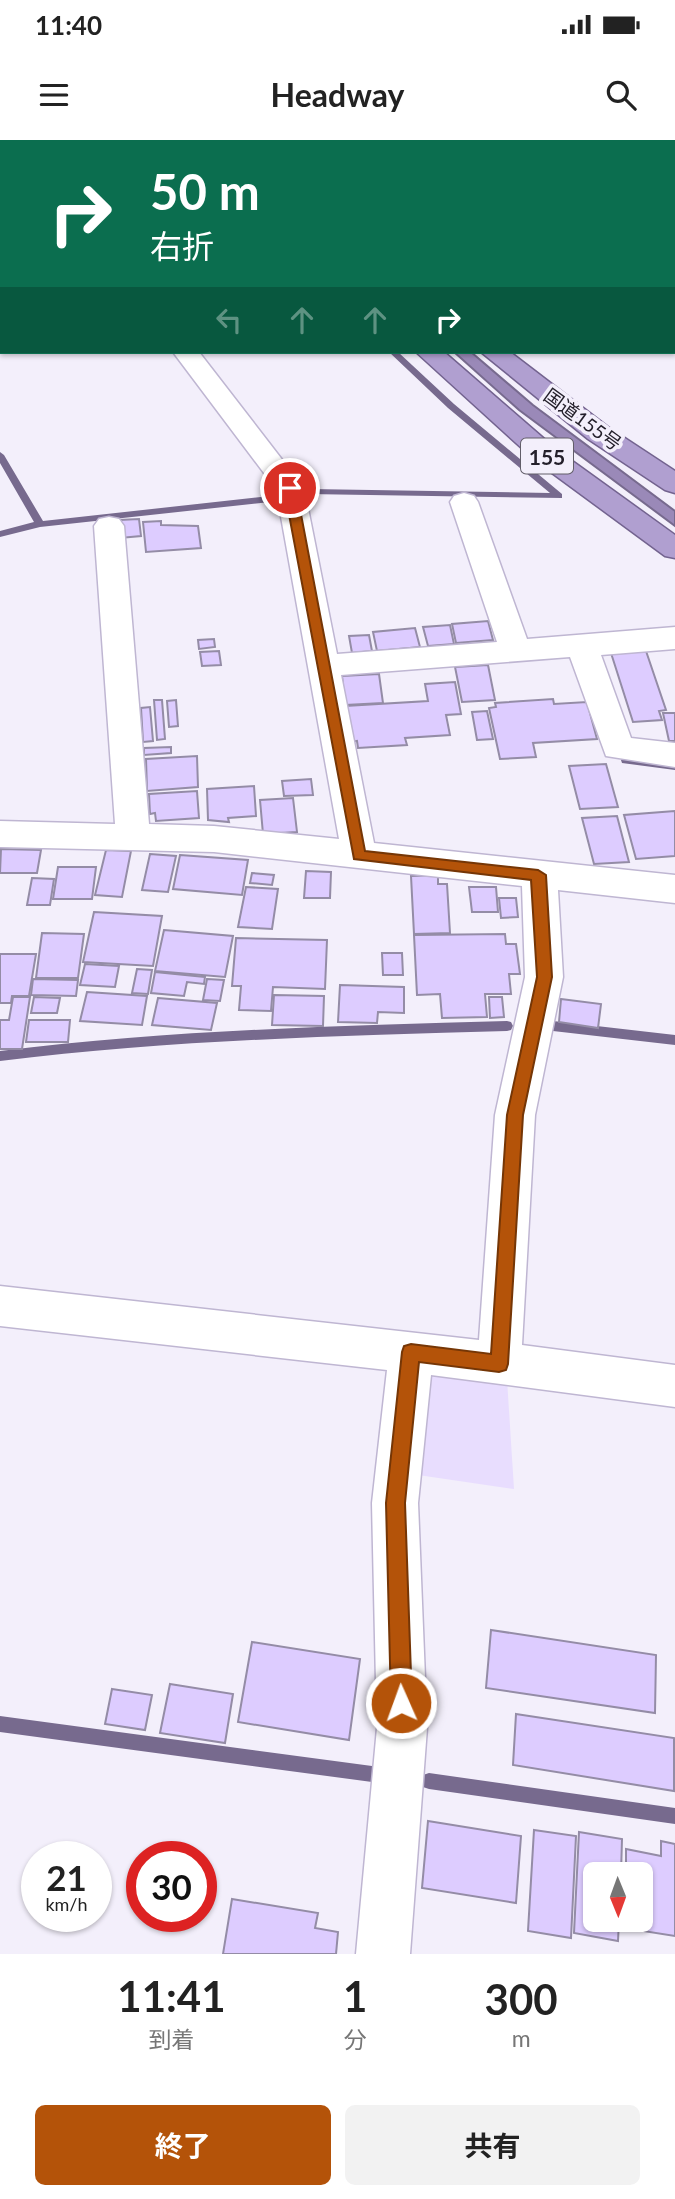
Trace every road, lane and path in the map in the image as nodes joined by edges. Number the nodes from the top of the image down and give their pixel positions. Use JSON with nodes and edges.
{"nodes":[{"id":1,"x":189,"y":354,"type":"edge"},
{"id":2,"x":431,"y":354,"type":"edge"},
{"id":3,"x":497,"y":354,"type":"edge"},
{"id":4,"x":675,"y":484,"type":"edge"},
{"id":5,"x":464,"y":502,"type":"dead end"},
{"id":6,"x":109,"y":526,"type":"dead end"},
{"id":7,"x":675,"y":549,"type":"edge"},
{"id":8,"x":675,"y":638,"type":"edge"},
{"id":9,"x":581,"y":644,"type":"junction"},
{"id":10,"x":515,"y":649,"type":"junction"},
{"id":11,"x":324,"y":666,"type":"junction"},
{"id":12,"x":675,"y":755,"type":"edge"},
{"id":13,"x":0,"y":834,"type":"edge"},
{"id":14,"x":133,"y":837,"type":"junction"},
{"id":15,"x":359,"y":855,"type":"junction"},
{"id":16,"x":538,"y":875,"type":"junction"},
{"id":17,"x":675,"y":889,"type":"edge"},
{"id":18,"x":0,"y":1306,"type":"edge"},
{"id":19,"x":411,"y":1352,"type":"junction"},
{"id":20,"x":499,"y":1364,"type":"junction"},
{"id":21,"x":675,"y":1386,"type":"edge"},
{"id":22,"x":383,"y":1954,"type":"edge"}],
"edges":[{"from":1,"to":11,"type":"street"},
{"from":2,"to":7,"type":"highway","number":"155"},
{"from":3,"to":4,"type":"highway","name":"国道155号","number":"155"},
{"from":5,"to":10,"type":"street"},
{"from":6,"to":14,"type":"street"},
{"from":8,"to":9,"type":"street"},
{"from":9,"to":10,"type":"street"},
{"from":9,"to":12,"type":"street"},
{"from":10,"to":11,"type":"street"},
{"from":11,"to":15,"type":"street"},
{"from":13,"to":14,"type":"street"},
{"from":14,"to":15,"type":"street"},
{"from":15,"to":16,"type":"street"},
{"from":16,"to":17,"type":"street"},
{"from":16,"to":20,"type":"street"},
{"from":18,"to":19,"type":"street"},
{"from":19,"to":20,"type":"street"},
{"from":19,"to":22,"type":"street"},
{"from":20,"to":21,"type":"street"}]}
